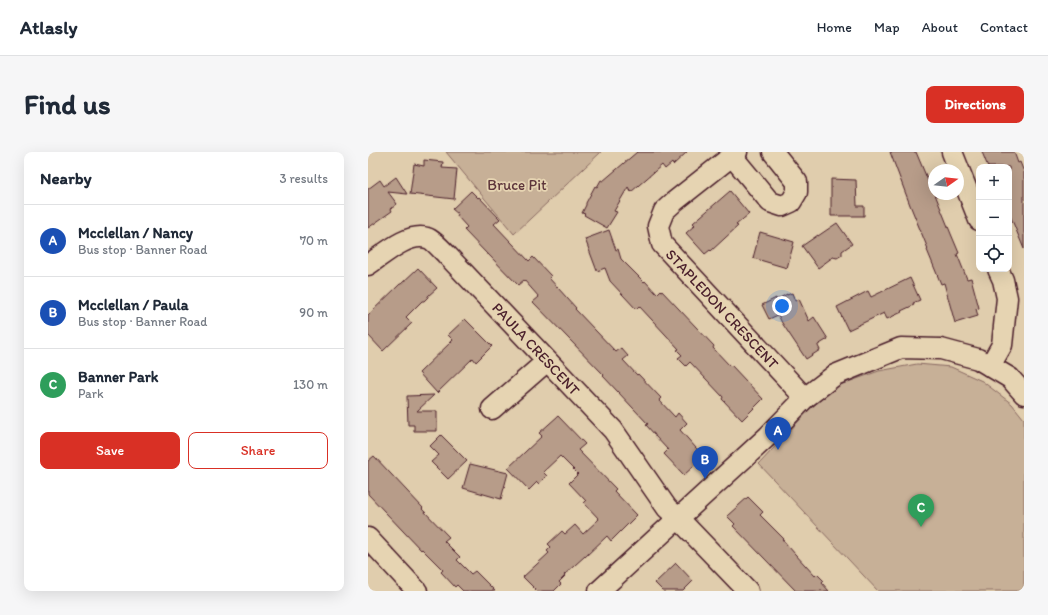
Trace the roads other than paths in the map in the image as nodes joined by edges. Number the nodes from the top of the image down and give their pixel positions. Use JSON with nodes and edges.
{"nodes":[{"id":1,"x":773,"y":152,"type":"edge"},
{"id":2,"x":952,"y":152,"type":"edge"},
{"id":3,"x":735,"y":154,"type":"edge"},
{"id":4,"x":976,"y":212,"type":"edge"},
{"id":5,"x":368,"y":265,"type":"edge"},
{"id":6,"x":999,"y":272,"type":"edge"},
{"id":7,"x":547,"y":361,"type":"junction"},
{"id":8,"x":990,"y":366,"type":"junction"},
{"id":9,"x":1024,"y":394,"type":"edge"},
{"id":10,"x":805,"y":398,"type":"junction"},
{"id":11,"x":492,"y":409,"type":"dead end"},
{"id":12,"x":678,"y":518,"type":"junction"},
{"id":13,"x":368,"y":538,"type":"edge"},
{"id":14,"x":417,"y":591,"type":"edge"},
{"id":15,"x":599,"y":591,"type":"edge"},
{"id":16,"x":748,"y":591,"type":"edge"}],
"edges":[{"from":1,"to":3,"type":"street"},
{"from":2,"to":4,"type":"street"},
{"from":3,"to":10,"type":"street","name":"STAPLEDON CRESCENT"},
{"from":5,"to":7,"type":"street","name":"PAULA CRESCENT"},
{"from":6,"to":8,"type":"street"},
{"from":7,"to":11,"type":"street"},
{"from":7,"to":12,"type":"street","name":"PAULA CRESCENT"},
{"from":8,"to":9,"type":"street"},
{"from":8,"to":10,"type":"street"},
{"from":10,"to":12,"type":"street"},
{"from":12,"to":15,"type":"street"},
{"from":12,"to":16,"type":"street","name":"PAULA CRESCENT"},
{"from":13,"to":14,"type":"street"}]}
